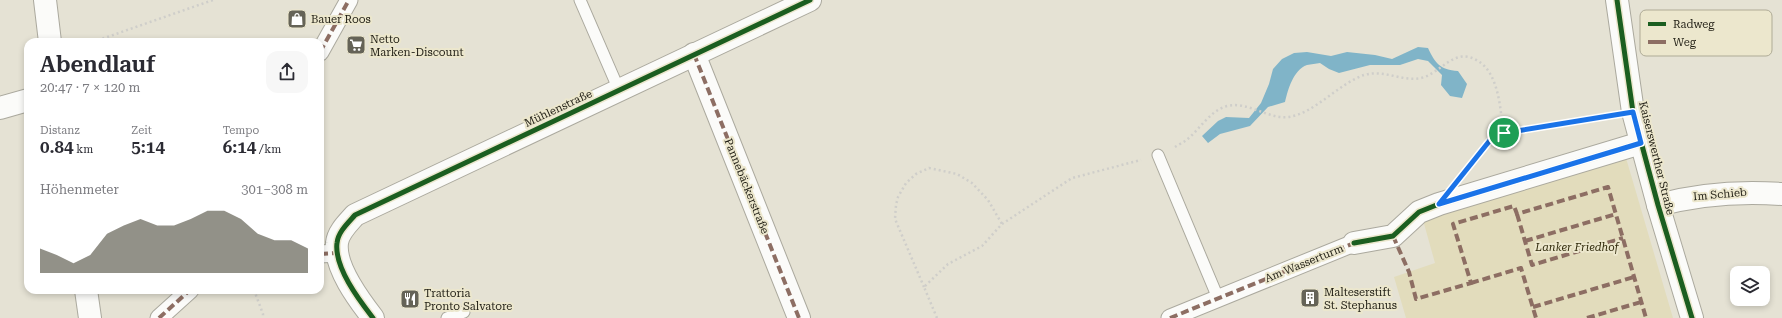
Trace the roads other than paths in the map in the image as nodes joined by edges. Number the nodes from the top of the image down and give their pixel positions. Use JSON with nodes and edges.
{"nodes":[{"id":1,"x":45,"y":0,"type":"edge"},
{"id":2,"x":349,"y":0,"type":"edge"},
{"id":3,"x":580,"y":0,"type":"edge"},
{"id":4,"x":810,"y":0,"type":"edge"},
{"id":5,"x":1617,"y":0,"type":"edge"},
{"id":6,"x":50,"y":38,"type":"edge"},
{"id":7,"x":324,"y":45,"type":"edge"},
{"id":8,"x":694,"y":54,"type":"junction"},
{"id":9,"x":619,"y":90,"type":"junction"},
{"id":10,"x":24,"y":101,"type":"edge"},
{"id":11,"x":0,"y":108,"type":"edge"},
{"id":12,"x":1641,"y":143,"type":"junction"},
{"id":13,"x":1158,"y":155,"type":"road end"},
{"id":14,"x":1782,"y":194,"type":"edge"},
{"id":15,"x":1658,"y":205,"type":"junction"},
{"id":16,"x":1354,"y":243,"type":"joint"},
{"id":17,"x":328,"y":254,"type":"edge"},
{"id":18,"x":87,"y":294,"type":"edge"},
{"id":19,"x":185,"y":294,"type":"edge"},
{"id":20,"x":1218,"y":298,"type":"junction"},
{"id":21,"x":464,"y":312,"type":"dead end"},
{"id":22,"x":90,"y":318,"type":"edge"},
{"id":23,"x":158,"y":318,"type":"edge"},
{"id":24,"x":373,"y":318,"type":"edge"},
{"id":25,"x":447,"y":318,"type":"edge"},
{"id":26,"x":799,"y":318,"type":"edge"},
{"id":27,"x":1170,"y":318,"type":"edge"},
{"id":28,"x":1692,"y":318,"type":"edge"}],
"edges":[{"from":1,"to":6,"type":"street"},
{"from":2,"to":7,"type":"street"},
{"from":3,"to":9,"type":"lane"},
{"from":4,"to":8,"type":"street","name":"Mühlenstraße"},
{"from":5,"to":12,"type":"street","name":"Kaiserswerther Straße"},
{"from":8,"to":9,"type":"street","name":"Mühlenstraße"},
{"from":8,"to":26,"type":"street","name":"Pannebäckerstraße"},
{"from":9,"to":17,"type":"street","name":"Mühlenstraße"},
{"from":10,"to":11,"type":"street"},
{"from":12,"to":15,"type":"street","name":"Kaiserswerther Straße"},
{"from":12,"to":16,"type":"street","name":"Am Wasserturm"},
{"from":13,"to":20,"type":"lane"},
{"from":14,"to":15,"type":"street","name":"Im Schieb"},
{"from":15,"to":28,"type":"street","name":"Kaiserswerther Straße"},
{"from":16,"to":20,"type":"street","name":"Am Wasserturm"},
{"from":17,"to":24,"type":"street"},
{"from":18,"to":22,"type":"street"},
{"from":19,"to":23,"type":"street"},
{"from":20,"to":27,"type":"street","name":"Am Wasserturm"},
{"from":21,"to":25,"type":"lane"}]}
